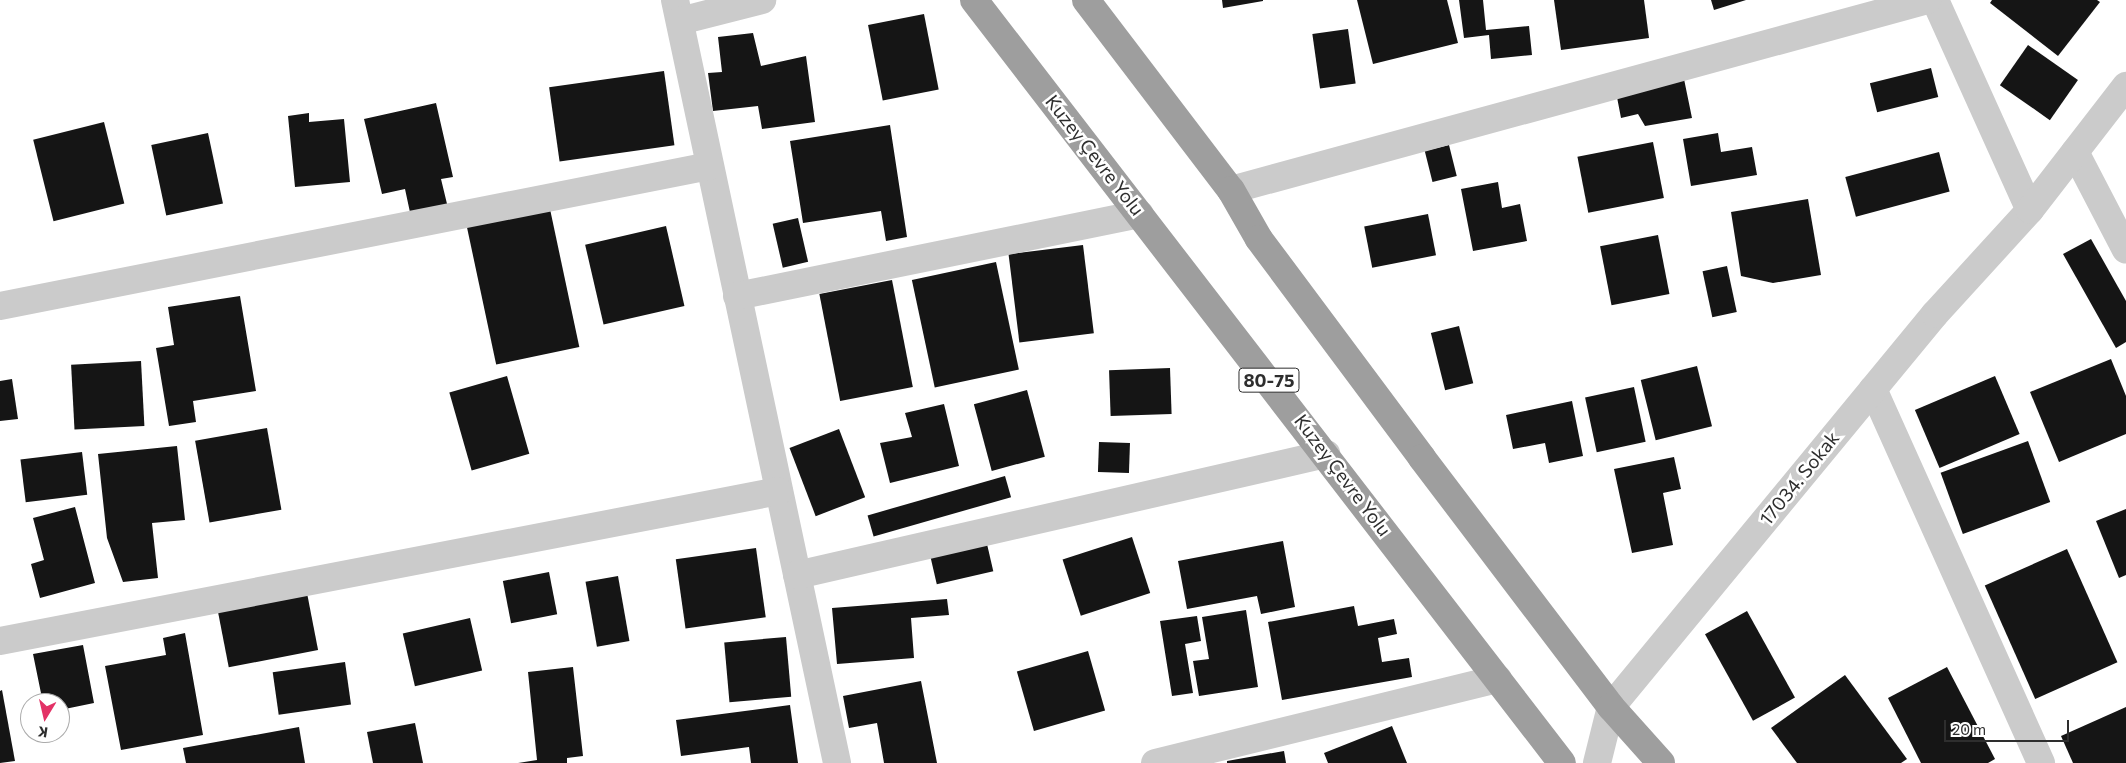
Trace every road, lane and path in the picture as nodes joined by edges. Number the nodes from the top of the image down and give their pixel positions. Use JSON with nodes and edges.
{"nodes":[{"id":1,"x":762,"y":0,"type":"edge"},
{"id":2,"x":974,"y":0,"type":"edge"},
{"id":3,"x":1086,"y":0,"type":"edge"},
{"id":4,"x":1928,"y":0,"type":"edge"},
{"id":5,"x":1935,"y":0,"type":"edge"},
{"id":6,"x":677,"y":11,"type":"edge"},
{"id":7,"x":2126,"y":86,"type":"edge"},
{"id":8,"x":2075,"y":152,"type":"junction"},
{"id":9,"x":710,"y":166,"type":"junction"},
{"id":10,"x":1232,"y":190,"type":"junction"},
{"id":11,"x":2030,"y":210,"type":"junction"},
{"id":12,"x":1140,"y":214,"type":"junction"},
{"id":13,"x":2126,"y":250,"type":"edge"},
{"id":14,"x":737,"y":296,"type":"junction"},
{"id":15,"x":0,"y":306,"type":"edge"},
{"id":16,"x":1873,"y":388,"type":"junction"},
{"id":17,"x":1326,"y":454,"type":"junction"},
{"id":18,"x":779,"y":491,"type":"junction"},
{"id":19,"x":797,"y":575,"type":"junction"},
{"id":20,"x":0,"y":641,"type":"edge"},
{"id":21,"x":1498,"y":679,"type":"junction"},
{"id":22,"x":1611,"y":707,"type":"junction"},
{"id":23,"x":837,"y":763,"type":"edge"},
{"id":24,"x":1155,"y":763,"type":"edge"},
{"id":25,"x":1562,"y":763,"type":"edge"},
{"id":26,"x":1596,"y":763,"type":"edge"},
{"id":27,"x":1661,"y":763,"type":"edge"},
{"id":28,"x":2041,"y":763,"type":"edge"}],
"edges":[{"from":1,"to":6,"type":"street"},
{"from":2,"to":12,"type":"highway","name":"Kuzey Çevre Yolu","number":"80-75"},
{"from":3,"to":10,"type":"highway"},
{"from":4,"to":10,"type":"street"},
{"from":5,"to":11,"type":"street"},
{"from":6,"to":9,"type":"street"},
{"from":7,"to":8,"type":"street","name":"17034. Sokak"},
{"from":8,"to":11,"type":"street","name":"17034. Sokak"},
{"from":8,"to":13,"type":"street"},
{"from":9,"to":14,"type":"street"},
{"from":9,"to":15,"type":"street"},
{"from":10,"to":22,"type":"highway"},
{"from":11,"to":16,"type":"street","name":"17034. Sokak"},
{"from":12,"to":14,"type":"street"},
{"from":12,"to":17,"type":"highway","name":"Kuzey Çevre Yolu","number":"80-75"},
{"from":14,"to":18,"type":"street"},
{"from":16,"to":22,"type":"street","name":"17034. Sokak"},
{"from":16,"to":28,"type":"street"},
{"from":17,"to":19,"type":"street"},
{"from":17,"to":21,"type":"highway","name":"Kuzey Çevre Yolu","number":"80-75"},
{"from":18,"to":19,"type":"street"},
{"from":18,"to":20,"type":"street"},
{"from":19,"to":23,"type":"street"},
{"from":21,"to":24,"type":"street"},
{"from":21,"to":25,"type":"highway","name":"Kuzey Çevre Yolu","number":"80-75"},
{"from":22,"to":26,"type":"street","name":"17034. Sokak"},
{"from":22,"to":27,"type":"highway"}]}
